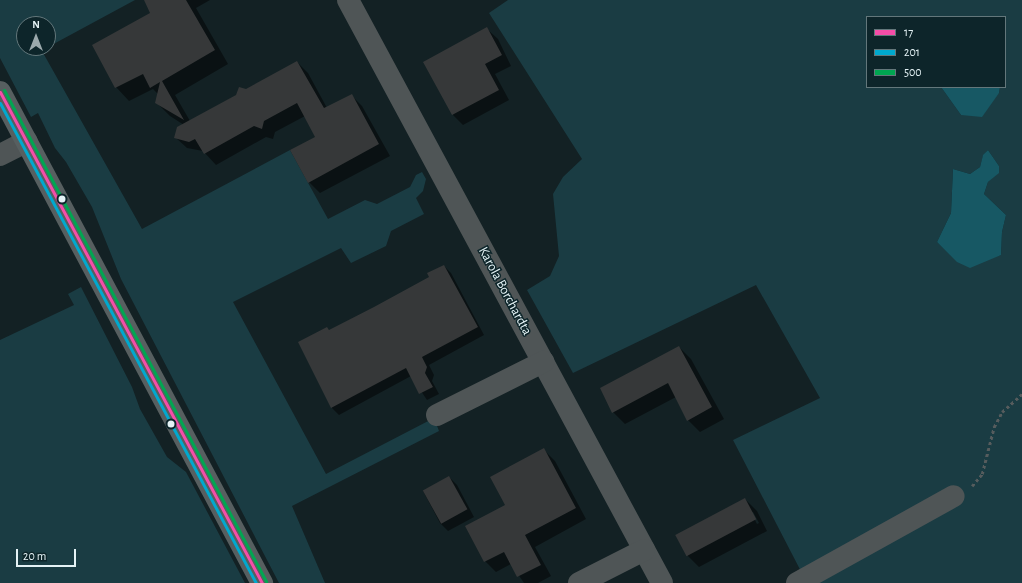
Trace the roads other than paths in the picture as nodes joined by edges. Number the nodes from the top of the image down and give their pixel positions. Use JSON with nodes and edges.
{"nodes":[{"id":1,"x":348,"y":0,"type":"edge"},
{"id":2,"x":0,"y":92,"type":"edge"},
{"id":3,"x":27,"y":141,"type":"junction"},
{"id":4,"x":0,"y":155,"type":"edge"},
{"id":5,"x":543,"y":362,"type":"junction"},
{"id":6,"x":437,"y":415,"type":"dead end"},
{"id":7,"x":954,"y":496,"type":"road end"},
{"id":8,"x":644,"y":550,"type":"junction"},
{"id":9,"x":262,"y":583,"type":"edge"},
{"id":10,"x":579,"y":583,"type":"edge"},
{"id":11,"x":662,"y":583,"type":"edge"},
{"id":12,"x":796,"y":583,"type":"edge"}],
"edges":[{"from":1,"to":5,"type":"street","name":"Karola Borchardta"},
{"from":2,"to":3,"type":"main road"},
{"from":3,"to":4,"type":"street"},
{"from":3,"to":9,"type":"main road"},
{"from":5,"to":6,"type":"street"},
{"from":5,"to":8,"type":"street","name":"Karola Borchardta"},
{"from":7,"to":12,"type":"street"},
{"from":8,"to":10,"type":"street"},
{"from":8,"to":11,"type":"street","name":"Karola Borchardta"}]}
